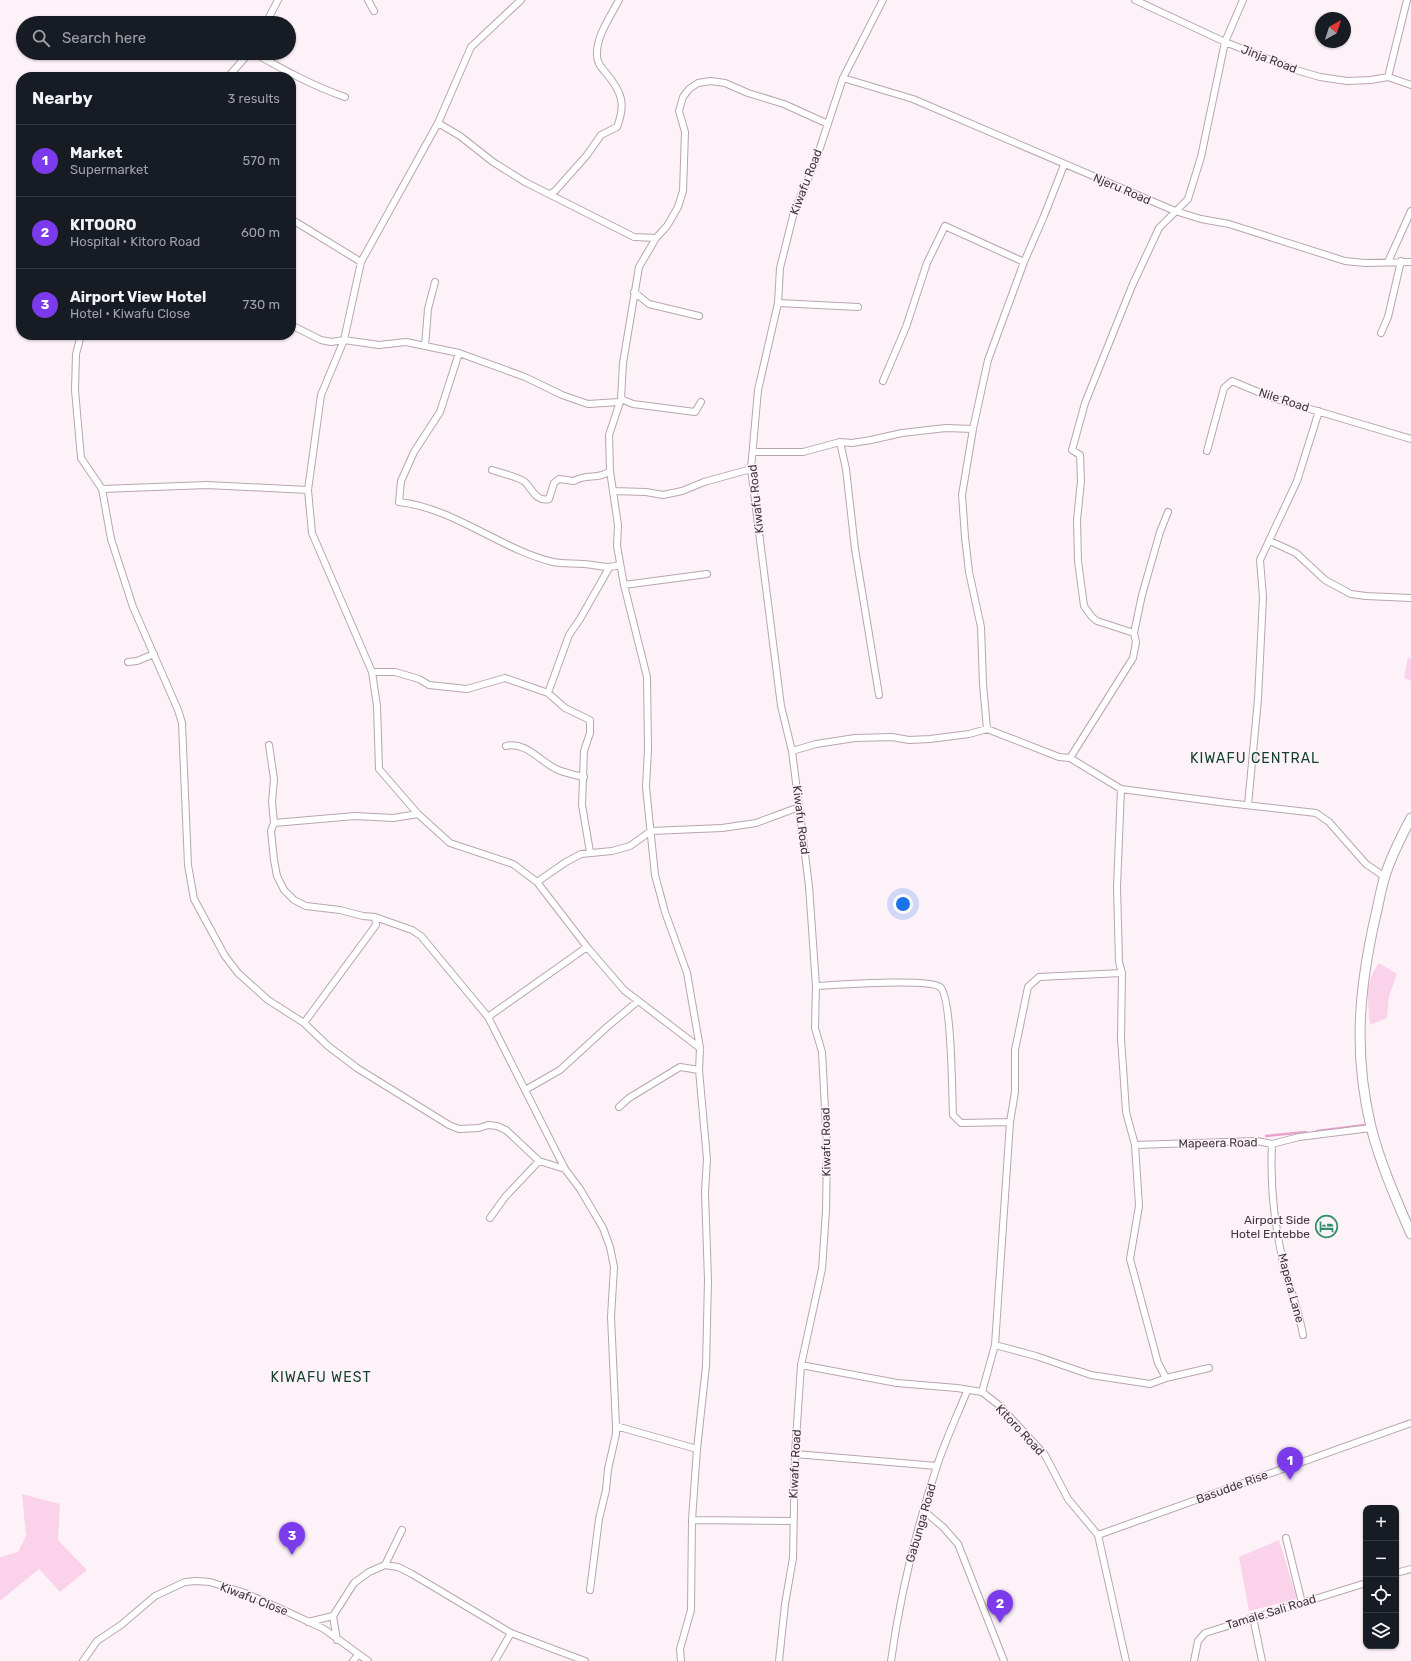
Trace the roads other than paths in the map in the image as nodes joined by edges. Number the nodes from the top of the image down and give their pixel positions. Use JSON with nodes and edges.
{"nodes":[{"id":1,"x":278,"y":0,"type":"edge"},
{"id":2,"x":368,"y":0,"type":"edge"},
{"id":3,"x":521,"y":0,"type":"edge"},
{"id":4,"x":619,"y":0,"type":"edge"},
{"id":5,"x":883,"y":0,"type":"edge"},
{"id":6,"x":1135,"y":0,"type":"edge"},
{"id":7,"x":1243,"y":0,"type":"edge"},
{"id":8,"x":1407,"y":0,"type":"edge"},
{"id":9,"x":374,"y":11,"type":"dead end"},
{"id":10,"x":270,"y":16,"type":"edge"},
{"id":11,"x":1225,"y":42,"type":"junction"},
{"id":12,"x":244,"y":60,"type":"edge"},
{"id":13,"x":266,"y":60,"type":"edge"},
{"id":14,"x":233,"y":72,"type":"edge"},
{"id":15,"x":287,"y":72,"type":"edge"},
{"id":16,"x":296,"y":77,"type":"edge"},
{"id":17,"x":1388,"y":77,"type":"junction"},
{"id":18,"x":843,"y":78,"type":"junction"},
{"id":19,"x":1411,"y":85,"type":"edge"},
{"id":20,"x":345,"y":97,"type":"dead end"},
{"id":21,"x":438,"y":123,"type":"junction"},
{"id":22,"x":828,"y":124,"type":"junction"},
{"id":23,"x":1064,"y":164,"type":"junction"},
{"id":24,"x":550,"y":194,"type":"junction"},
{"id":25,"x":1175,"y":211,"type":"junction"},
{"id":26,"x":1411,"y":211,"type":"edge"},
{"id":27,"x":296,"y":222,"type":"edge"},
{"id":28,"x":656,"y":238,"type":"junction"},
{"id":29,"x":1400,"y":261,"type":"junction"},
{"id":30,"x":361,"y":262,"type":"junction"},
{"id":31,"x":1024,"y":262,"type":"junction"},
{"id":32,"x":1388,"y":262,"type":"junction"},
{"id":33,"x":1411,"y":262,"type":"edge"},
{"id":34,"x":435,"y":282,"type":"dead end"},
{"id":35,"x":634,"y":292,"type":"junction"},
{"id":36,"x":778,"y":303,"type":"junction"},
{"id":37,"x":858,"y":307,"type":"dead end"},
{"id":38,"x":699,"y":316,"type":"dead end"},
{"id":39,"x":296,"y":328,"type":"edge"},
{"id":40,"x":1381,"y":333,"type":"dead end"},
{"id":41,"x":80,"y":340,"type":"edge"},
{"id":42,"x":344,"y":340,"type":"junction"},
{"id":43,"x":425,"y":346,"type":"junction"},
{"id":44,"x":459,"y":353,"type":"junction"},
{"id":45,"x":883,"y":380,"type":"dead end"},
{"id":46,"x":620,"y":400,"type":"junction"},
{"id":47,"x":701,"y":402,"type":"dead end"},
{"id":48,"x":1319,"y":411,"type":"junction"},
{"id":49,"x":973,"y":429,"type":"junction"},
{"id":50,"x":1411,"y":439,"type":"edge"},
{"id":51,"x":840,"y":442,"type":"junction"},
{"id":52,"x":1206,"y":451,"type":"dead end"},
{"id":53,"x":753,"y":452,"type":"junction"},
{"id":54,"x":751,"y":468,"type":"junction"},
{"id":55,"x":492,"y":470,"type":"dead end"},
{"id":56,"x":610,"y":471,"type":"junction"},
{"id":57,"x":102,"y":489,"type":"junction"},
{"id":58,"x":308,"y":490,"type":"junction"},
{"id":59,"x":613,"y":491,"type":"junction"},
{"id":60,"x":1168,"y":512,"type":"dead end"},
{"id":61,"x":1270,"y":540,"type":"junction"},
{"id":62,"x":620,"y":565,"type":"junction"},
{"id":63,"x":609,"y":568,"type":"junction"},
{"id":64,"x":707,"y":574,"type":"dead end"},
{"id":65,"x":624,"y":585,"type":"junction"},
{"id":66,"x":1411,"y":598,"type":"edge"},
{"id":67,"x":1134,"y":633,"type":"junction"},
{"id":68,"x":154,"y":654,"type":"junction"},
{"id":69,"x":128,"y":662,"type":"dead end"},
{"id":70,"x":372,"y":672,"type":"junction"},
{"id":71,"x":548,"y":693,"type":"junction"},
{"id":72,"x":879,"y":695,"type":"dead end"},
{"id":73,"x":987,"y":729,"type":"junction"},
{"id":74,"x":269,"y":745,"type":"dead end"},
{"id":75,"x":506,"y":746,"type":"dead end"},
{"id":76,"x":792,"y":751,"type":"junction"},
{"id":77,"x":1070,"y":758,"type":"junction"},
{"id":78,"x":584,"y":777,"type":"junction"},
{"id":79,"x":1121,"y":789,"type":"junction"},
{"id":80,"x":1248,"y":805,"type":"junction"},
{"id":81,"x":799,"y":807,"type":"junction"},
{"id":82,"x":418,"y":814,"type":"junction"},
{"id":83,"x":1411,"y":818,"type":"edge"},
{"id":84,"x":274,"y":823,"type":"junction"},
{"id":85,"x":651,"y":831,"type":"junction"},
{"id":86,"x":590,"y":852,"type":"junction"},
{"id":87,"x":1385,"y":877,"type":"junction"},
{"id":88,"x":537,"y":882,"type":"junction"},
{"id":89,"x":375,"y":917,"type":"junction"},
{"id":90,"x":587,"y":947,"type":"junction"},
{"id":91,"x":1122,"y":973,"type":"junction"},
{"id":92,"x":816,"y":986,"type":"junction"},
{"id":93,"x":638,"y":1001,"type":"junction"},
{"id":94,"x":488,"y":1017,"type":"junction"},
{"id":95,"x":304,"y":1024,"type":"junction"},
{"id":96,"x":700,"y":1048,"type":"junction"},
{"id":97,"x":699,"y":1070,"type":"junction"},
{"id":98,"x":526,"y":1090,"type":"junction"},
{"id":99,"x":619,"y":1107,"type":"dead end"},
{"id":100,"x":1010,"y":1122,"type":"junction"},
{"id":101,"x":1371,"y":1128,"type":"junction"},
{"id":102,"x":1272,"y":1144,"type":"junction"},
{"id":103,"x":1135,"y":1145,"type":"junction"},
{"id":104,"x":539,"y":1161,"type":"junction"},
{"id":105,"x":565,"y":1169,"type":"junction"},
{"id":106,"x":490,"y":1218,"type":"dead end"},
{"id":107,"x":1411,"y":1234,"type":"edge"},
{"id":108,"x":1303,"y":1335,"type":"dead end"},
{"id":109,"x":995,"y":1345,"type":"junction"},
{"id":110,"x":801,"y":1365,"type":"junction"},
{"id":111,"x":1209,"y":1368,"type":"dead end"},
{"id":112,"x":1166,"y":1378,"type":"junction"},
{"id":113,"x":967,"y":1390,"type":"junction"},
{"id":114,"x":982,"y":1392,"type":"junction"},
{"id":115,"x":1411,"y":1423,"type":"edge"},
{"id":116,"x":616,"y":1426,"type":"junction"},
{"id":117,"x":697,"y":1448,"type":"junction"},
{"id":118,"x":795,"y":1454,"type":"junction"},
{"id":119,"x":937,"y":1466,"type":"junction"},
{"id":120,"x":924,"y":1511,"type":"junction"},
{"id":121,"x":692,"y":1520,"type":"junction"},
{"id":122,"x":793,"y":1521,"type":"junction"},
{"id":123,"x":402,"y":1530,"type":"dead end"},
{"id":124,"x":1098,"y":1535,"type":"junction"},
{"id":125,"x":1286,"y":1538,"type":"dead end"},
{"id":126,"x":385,"y":1565,"type":"junction"},
{"id":127,"x":1411,"y":1569,"type":"edge"},
{"id":128,"x":1399,"y":1572,"type":"edge"},
{"id":129,"x":1363,"y":1584,"type":"edge"},
{"id":130,"x":590,"y":1590,"type":"dead end"},
{"id":131,"x":1302,"y":1603,"type":"junction"},
{"id":132,"x":333,"y":1616,"type":"junction"},
{"id":133,"x":1253,"y":1617,"type":"junction"},
{"id":134,"x":308,"y":1622,"type":"junction"},
{"id":135,"x":510,"y":1633,"type":"junction"},
{"id":136,"x":337,"y":1640,"type":"junction"},
{"id":137,"x":358,"y":1655,"type":"junction"},
{"id":138,"x":82,"y":1661,"type":"edge"},
{"id":139,"x":353,"y":1661,"type":"edge"},
{"id":140,"x":368,"y":1661,"type":"edge"},
{"id":141,"x":495,"y":1661,"type":"edge"},
{"id":142,"x":585,"y":1661,"type":"edge"},
{"id":143,"x":681,"y":1661,"type":"edge"},
{"id":144,"x":779,"y":1661,"type":"edge"},
{"id":145,"x":891,"y":1661,"type":"edge"},
{"id":146,"x":1004,"y":1661,"type":"edge"},
{"id":147,"x":1126,"y":1661,"type":"edge"},
{"id":148,"x":1194,"y":1661,"type":"edge"},
{"id":149,"x":1262,"y":1661,"type":"edge"}],
"edges":[{"from":1,"to":10,"type":"street"},
{"from":2,"to":9,"type":"street"},
{"from":3,"to":21,"type":"street"},
{"from":4,"to":24,"type":"street"},
{"from":5,"to":18,"type":"street","name":"Kiwafu Road"},
{"from":6,"to":11,"type":"street","name":"Jinja Road"},
{"from":7,"to":11,"type":"street"},
{"from":8,"to":17,"type":"street"},
{"from":11,"to":17,"type":"street","name":"Jinja Road"},
{"from":11,"to":25,"type":"street"},
{"from":12,"to":14,"type":"street"},
{"from":13,"to":15,"type":"street"},
{"from":16,"to":20,"type":"street"},
{"from":17,"to":19,"type":"street","name":"Jinja Road"},
{"from":18,"to":22,"type":"street","name":"Kiwafu Road"},
{"from":18,"to":23,"type":"street","name":"Njeru Road"},
{"from":21,"to":24,"type":"street"},
{"from":21,"to":30,"type":"street"},
{"from":22,"to":28,"type":"street"},
{"from":22,"to":36,"type":"street","name":"Kiwafu Road"},
{"from":23,"to":25,"type":"street","name":"Njeru Road"},
{"from":23,"to":31,"type":"street"},
{"from":24,"to":28,"type":"street"},
{"from":25,"to":32,"type":"street","name":"Njeru Road"},
{"from":25,"to":67,"type":"street"},
{"from":26,"to":32,"type":"street"},
{"from":27,"to":30,"type":"street"},
{"from":28,"to":35,"type":"street"},
{"from":29,"to":32,"type":"street","name":"Njeru Road"},
{"from":29,"to":33,"type":"street","name":"Njeru Road"},
{"from":29,"to":40,"type":"street"},
{"from":30,"to":42,"type":"street"},
{"from":31,"to":45,"type":"street"},
{"from":31,"to":49,"type":"street"},
{"from":34,"to":43,"type":"street"},
{"from":35,"to":38,"type":"street"},
{"from":35,"to":46,"type":"street"},
{"from":36,"to":37,"type":"street"},
{"from":36,"to":53,"type":"street","name":"Kiwafu Road"},
{"from":39,"to":42,"type":"street"},
{"from":41,"to":57,"type":"street"},
{"from":42,"to":43,"type":"street"},
{"from":42,"to":58,"type":"street"},
{"from":43,"to":44,"type":"street"},
{"from":44,"to":46,"type":"street"},
{"from":44,"to":63,"type":"street"},
{"from":46,"to":47,"type":"street"},
{"from":46,"to":56,"type":"street"},
{"from":48,"to":50,"type":"street","name":"Nile Road"},
{"from":48,"to":52,"type":"street","name":"Nile Road"},
{"from":48,"to":61,"type":"street"},
{"from":49,"to":51,"type":"street"},
{"from":49,"to":73,"type":"street"},
{"from":51,"to":53,"type":"street"},
{"from":51,"to":72,"type":"street"},
{"from":53,"to":54,"type":"street","name":"Kiwafu Road"},
{"from":54,"to":59,"type":"street"},
{"from":54,"to":76,"type":"street","name":"Kiwafu Road"},
{"from":55,"to":56,"type":"street"},
{"from":56,"to":59,"type":"street"},
{"from":57,"to":58,"type":"street"},
{"from":57,"to":68,"type":"street"},
{"from":58,"to":70,"type":"street"},
{"from":59,"to":62,"type":"street"},
{"from":60,"to":67,"type":"street"},
{"from":61,"to":66,"type":"street"},
{"from":61,"to":80,"type":"street"},
{"from":62,"to":63,"type":"street"},
{"from":62,"to":65,"type":"street"},
{"from":63,"to":71,"type":"street"},
{"from":64,"to":65,"type":"street"},
{"from":65,"to":85,"type":"street"},
{"from":67,"to":77,"type":"street"},
{"from":68,"to":69,"type":"street"},
{"from":68,"to":95,"type":"street"},
{"from":70,"to":71,"type":"street"},
{"from":70,"to":82,"type":"street"},
{"from":71,"to":78,"type":"street"},
{"from":73,"to":76,"type":"street"},
{"from":73,"to":77,"type":"street"},
{"from":74,"to":84,"type":"street"},
{"from":75,"to":78,"type":"street"},
{"from":76,"to":81,"type":"street","name":"Kiwafu Road"},
{"from":77,"to":79,"type":"street"},
{"from":78,"to":86,"type":"street"},
{"from":79,"to":80,"type":"street"},
{"from":79,"to":91,"type":"street"},
{"from":80,"to":87,"type":"street"},
{"from":81,"to":85,"type":"street"},
{"from":81,"to":92,"type":"street","name":"Kiwafu Road"},
{"from":82,"to":84,"type":"street"},
{"from":82,"to":88,"type":"street"},
{"from":83,"to":87,"type":"street"},
{"from":84,"to":89,"type":"street"},
{"from":85,"to":86,"type":"street"},
{"from":85,"to":96,"type":"street"},
{"from":86,"to":88,"type":"street"},
{"from":87,"to":101,"type":"street"},
{"from":88,"to":90,"type":"street"},
{"from":89,"to":94,"type":"street"},
{"from":89,"to":95,"type":"street"},
{"from":90,"to":93,"type":"street"},
{"from":90,"to":94,"type":"street"},
{"from":91,"to":100,"type":"street"},
{"from":91,"to":103,"type":"street"},
{"from":92,"to":100,"type":"street"},
{"from":92,"to":110,"type":"street","name":"Kiwafu Road"},
{"from":93,"to":96,"type":"street"},
{"from":93,"to":98,"type":"street"},
{"from":94,"to":98,"type":"street"},
{"from":95,"to":104,"type":"street"},
{"from":96,"to":97,"type":"street"},
{"from":97,"to":99,"type":"street"},
{"from":97,"to":117,"type":"street"},
{"from":98,"to":105,"type":"street"},
{"from":100,"to":109,"type":"street"},
{"from":101,"to":102,"type":"street","name":"Mapeera Road"},
{"from":101,"to":107,"type":"street"},
{"from":102,"to":103,"type":"street","name":"Mapeera Road"},
{"from":102,"to":108,"type":"street","name":"Mapera Lane"},
{"from":103,"to":112,"type":"street"},
{"from":104,"to":105,"type":"street"},
{"from":104,"to":106,"type":"street"},
{"from":105,"to":116,"type":"street"},
{"from":109,"to":112,"type":"street"},
{"from":109,"to":114,"type":"street"},
{"from":110,"to":113,"type":"street"},
{"from":110,"to":118,"type":"street","name":"Kiwafu Road"},
{"from":111,"to":112,"type":"street"},
{"from":113,"to":114,"type":"street"},
{"from":113,"to":119,"type":"street","name":"Gabunga Road"},
{"from":114,"to":124,"type":"street","name":"Kitoro Road"},
{"from":115,"to":124,"type":"street","name":"Basudde Rise"},
{"from":116,"to":117,"type":"street"},
{"from":116,"to":130,"type":"street"},
{"from":117,"to":121,"type":"street"},
{"from":118,"to":119,"type":"street"},
{"from":118,"to":122,"type":"street","name":"Kiwafu Road"},
{"from":119,"to":120,"type":"street","name":"Gabunga Road"},
{"from":120,"to":145,"type":"street","name":"Gabunga Road"},
{"from":120,"to":146,"type":"street"},
{"from":121,"to":122,"type":"street"},
{"from":121,"to":143,"type":"street"},
{"from":122,"to":144,"type":"street","name":"Kiwafu Road"},
{"from":123,"to":126,"type":"street"},
{"from":124,"to":147,"type":"street","name":"Kitoro Road"},
{"from":125,"to":131,"type":"street"},
{"from":126,"to":132,"type":"street"},
{"from":126,"to":135,"type":"street"},
{"from":127,"to":128,"type":"street"},
{"from":129,"to":131,"type":"street","name":"Tamale Sali Road"},
{"from":131,"to":133,"type":"street","name":"Tamale Sali Road"},
{"from":132,"to":134,"type":"street"},
{"from":132,"to":136,"type":"street"},
{"from":133,"to":148,"type":"street","name":"Tamale Sali Road"},
{"from":133,"to":149,"type":"street"},
{"from":134,"to":136,"type":"street","name":"Kiwafu Close"},
{"from":134,"to":138,"type":"street","name":"Kiwafu Close"},
{"from":135,"to":141,"type":"street"},
{"from":135,"to":142,"type":"street"},
{"from":136,"to":137,"type":"street","name":"Kiwafu Close"},
{"from":137,"to":139,"type":"street"},
{"from":137,"to":140,"type":"street","name":"Kiwafu Close"}]}
